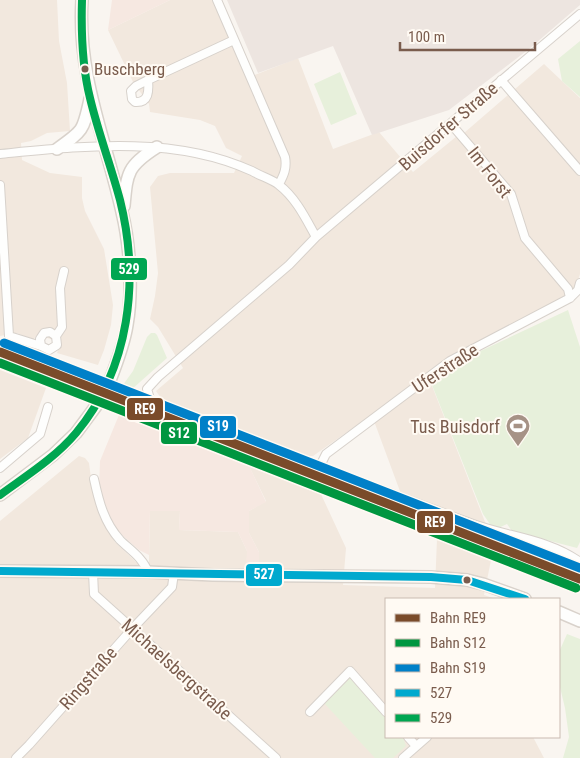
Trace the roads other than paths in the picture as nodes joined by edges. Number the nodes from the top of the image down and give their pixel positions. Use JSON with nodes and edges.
{"nodes":[{"id":1,"x":82,"y":0,"type":"edge"},
{"id":2,"x":217,"y":0,"type":"edge"},
{"id":3,"x":580,"y":14,"type":"edge"},
{"id":4,"x":234,"y":40,"type":"junction"},
{"id":5,"x":148,"y":80,"type":"dead end"},
{"id":6,"x":501,"y":80,"type":"junction"},
{"id":7,"x":90,"y":97,"type":"junction"},
{"id":8,"x":451,"y":124,"type":"junction"},
{"id":9,"x":104,"y":146,"type":"junction"},
{"id":10,"x":157,"y":148,"type":"junction"},
{"id":11,"x":57,"y":149,"type":"junction"},
{"id":12,"x":0,"y":154,"type":"edge"},
{"id":13,"x":580,"y":171,"type":"edge"},
{"id":14,"x":279,"y":184,"type":"junction"},
{"id":15,"x":0,"y":185,"type":"edge"},
{"id":16,"x":123,"y":213,"type":"junction"},
{"id":17,"x":316,"y":237,"type":"junction"},
{"id":18,"x":64,"y":271,"type":"dead end"},
{"id":19,"x":580,"y":283,"type":"edge"},
{"id":20,"x":570,"y":298,"type":"junction"},
{"id":21,"x":9,"y":336,"type":"junction"},
{"id":22,"x":56,"y":336,"type":"junction"},
{"id":23,"x":0,"y":340,"type":"edge"},
{"id":24,"x":41,"y":346,"type":"junction"},
{"id":25,"x":109,"y":383,"type":"tunnel mouth"},
{"id":26,"x":99,"y":402,"type":"tunnel mouth"},
{"id":27,"x":48,"y":407,"type":"dead end"},
{"id":28,"x":320,"y":466,"type":"junction"},
{"id":29,"x":0,"y":468,"type":"edge"},
{"id":30,"x":94,"y":479,"type":"dead end"},
{"id":31,"x":0,"y":495,"type":"edge"},
{"id":32,"x":580,"y":562,"type":"edge"},
{"id":33,"x":0,"y":571,"type":"edge"},
{"id":34,"x":93,"y":572,"type":"junction"},
{"id":35,"x":148,"y":572,"type":"junction"},
{"id":36,"x":174,"y":573,"type":"junction"},
{"id":37,"x":520,"y":598,"type":"edge"},
{"id":38,"x":560,"y":612,"type":"edge"},
{"id":39,"x":580,"y":621,"type":"edge"},
{"id":40,"x":132,"y":629,"type":"junction"},
{"id":41,"x":385,"y":711,"type":"edge"},
{"id":42,"x":310,"y":712,"type":"dead end"},
{"id":43,"x":409,"y":738,"type":"edge"},
{"id":44,"x":426,"y":738,"type":"edge"},
{"id":45,"x":416,"y":746,"type":"junction"},
{"id":46,"x":16,"y":758,"type":"edge"},
{"id":47,"x":276,"y":758,"type":"edge"},
{"id":48,"x":404,"y":758,"type":"edge"}],
"edges":[{"from":1,"to":7,"type":"main road"},
{"from":2,"to":4,"type":"street"},
{"from":3,"to":6,"type":"street","name":"Buisdorfer Straße"},
{"from":4,"to":5,"type":"street"},
{"from":4,"to":14,"type":"street"},
{"from":6,"to":8,"type":"street","name":"Buisdorfer Straße"},
{"from":6,"to":13,"type":"street"},
{"from":7,"to":9,"type":"main road"},
{"from":7,"to":11,"type":"main road"},
{"from":8,"to":17,"type":"street","name":"Buisdorfer Straße"},
{"from":8,"to":20,"type":"street","name":"Im Forst"},
{"from":9,"to":10,"type":"street"},
{"from":9,"to":11,"type":"street"},
{"from":9,"to":16,"type":"main road"},
{"from":10,"to":14,"type":"street"},
{"from":10,"to":16,"type":"main road"},
{"from":11,"to":12,"type":"street"},
{"from":14,"to":17,"type":"street"},
{"from":15,"to":21,"type":"street"},
{"from":16,"to":25,"type":"main road"},
{"from":17,"to":28,"type":"street","name":"Buisdorfer Straße"},
{"from":18,"to":22,"type":"street"},
{"from":19,"to":20,"type":"street","name":"Uferstraße"},
{"from":20,"to":28,"type":"street","name":"Uferstraße"},
{"from":21,"to":23,"type":"street"},
{"from":21,"to":24,"type":"street"},
{"from":22,"to":24,"type":"street"},
{"from":22,"to":24,"type":"street"},
{"from":26,"to":31,"type":"main road"},
{"from":27,"to":29,"type":"street"},
{"from":28,"to":32,"type":"street"},
{"from":30,"to":35,"type":"street"},
{"from":33,"to":34,"type":"main road"},
{"from":34,"to":35,"type":"main road"},
{"from":34,"to":40,"type":"street","name":"Michaelsbergstraße"},
{"from":35,"to":36,"type":"main road"},
{"from":36,"to":37,"type":"main road"},
{"from":36,"to":40,"type":"street","name":"Ringstraße"},
{"from":38,"to":39,"type":"main road"},
{"from":40,"to":46,"type":"street","name":"Ringstraße"},
{"from":40,"to":47,"type":"street","name":"Michaelsbergstraße"},
{"from":41,"to":42,"type":"street"},
{"from":43,"to":45,"type":"street"},
{"from":44,"to":45,"type":"street"},
{"from":45,"to":48,"type":"street"}]}
